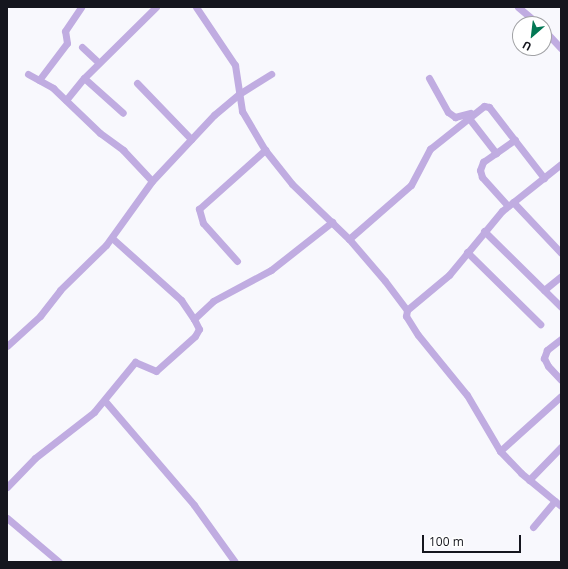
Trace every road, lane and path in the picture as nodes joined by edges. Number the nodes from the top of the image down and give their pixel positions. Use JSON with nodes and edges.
{"nodes":[{"id":1,"x":81,"y":7,"type":"edge"},
{"id":2,"x":156,"y":7,"type":"edge"},
{"id":3,"x":518,"y":7,"type":"edge"},
{"id":4,"x":200,"y":8,"type":"edge"},
{"id":5,"x":529,"y":16,"type":"edge"},
{"id":6,"x":552,"y":38,"type":"edge"},
{"id":7,"x":82,"y":47,"type":"dead end"},
{"id":8,"x":561,"y":48,"type":"edge"},
{"id":9,"x":100,"y":63,"type":"junction"},
{"id":10,"x":28,"y":74,"type":"dead end"},
{"id":11,"x":271,"y":74,"type":"dead end"},
{"id":12,"x":84,"y":78,"type":"junction"},
{"id":13,"x":429,"y":78,"type":"dead end"},
{"id":14,"x":39,"y":80,"type":"junction"},
{"id":15,"x":137,"y":83,"type":"dead end"},
{"id":16,"x":239,"y":94,"type":"junction"},
{"id":17,"x":66,"y":100,"type":"junction"},
{"id":18,"x":123,"y":113,"type":"dead end"},
{"id":19,"x":471,"y":115,"type":"junction"},
{"id":20,"x":191,"y":139,"type":"junction"},
{"id":21,"x":515,"y":140,"type":"junction"},
{"id":22,"x":265,"y":150,"type":"junction"},
{"id":23,"x":496,"y":153,"type":"junction"},
{"id":24,"x":561,"y":164,"type":"edge"},
{"id":25,"x":544,"y":178,"type":"junction"},
{"id":26,"x":152,"y":181,"type":"junction"},
{"id":27,"x":510,"y":204,"type":"junction"},
{"id":28,"x":332,"y":222,"type":"junction"},
{"id":29,"x":484,"y":231,"type":"junction"},
{"id":30,"x":112,"y":238,"type":"junction"},
{"id":31,"x":349,"y":239,"type":"junction"},
{"id":32,"x":467,"y":252,"type":"junction"},
{"id":33,"x":561,"y":253,"type":"edge"},
{"id":34,"x":237,"y":261,"type":"dead end"},
{"id":35,"x":561,"y":276,"type":"edge"},
{"id":36,"x":544,"y":290,"type":"junction"},
{"id":37,"x":561,"y":307,"type":"edge"},
{"id":38,"x":407,"y":310,"type":"junction"},
{"id":39,"x":194,"y":318,"type":"junction"},
{"id":40,"x":540,"y":324,"type":"dead end"},
{"id":41,"x":561,"y":339,"type":"edge"},
{"id":42,"x":7,"y":346,"type":"edge"},
{"id":43,"x":561,"y":380,"type":"edge"},
{"id":44,"x":561,"y":396,"type":"edge"},
{"id":45,"x":105,"y":401,"type":"junction"},
{"id":46,"x":561,"y":448,"type":"edge"},
{"id":47,"x":500,"y":451,"type":"junction"},
{"id":48,"x":529,"y":480,"type":"junction"},
{"id":49,"x":7,"y":487,"type":"edge"},
{"id":50,"x":555,"y":501,"type":"junction"},
{"id":51,"x":561,"y":506,"type":"edge"},
{"id":52,"x":7,"y":518,"type":"edge"},
{"id":53,"x":533,"y":528,"type":"dead end"},
{"id":54,"x":57,"y":562,"type":"edge"},
{"id":55,"x":235,"y":562,"type":"edge"}],
"edges":[{"from":1,"to":14,"type":"street"},
{"from":2,"to":9,"type":"street"},
{"from":3,"to":5,"type":"street"},
{"from":4,"to":16,"type":"street"},
{"from":6,"to":8,"type":"street"},
{"from":7,"to":9,"type":"street"},
{"from":9,"to":12,"type":"street"},
{"from":10,"to":14,"type":"street"},
{"from":11,"to":16,"type":"street"},
{"from":12,"to":17,"type":"street"},
{"from":12,"to":18,"type":"street"},
{"from":13,"to":19,"type":"street"},
{"from":14,"to":17,"type":"street"},
{"from":15,"to":20,"type":"street"},
{"from":16,"to":20,"type":"street"},
{"from":16,"to":22,"type":"street"},
{"from":17,"to":26,"type":"street"},
{"from":19,"to":21,"type":"street"},
{"from":19,"to":23,"type":"street"},
{"from":19,"to":31,"type":"street"},
{"from":20,"to":26,"type":"street"},
{"from":21,"to":23,"type":"street"},
{"from":21,"to":25,"type":"street"},
{"from":22,"to":28,"type":"street"},
{"from":22,"to":34,"type":"street"},
{"from":23,"to":27,"type":"street"},
{"from":24,"to":25,"type":"street"},
{"from":25,"to":27,"type":"street"},
{"from":26,"to":30,"type":"street"},
{"from":27,"to":29,"type":"street"},
{"from":27,"to":33,"type":"street"},
{"from":28,"to":31,"type":"street"},
{"from":28,"to":39,"type":"street"},
{"from":29,"to":32,"type":"street"},
{"from":29,"to":36,"type":"street"},
{"from":30,"to":39,"type":"street"},
{"from":30,"to":42,"type":"street"},
{"from":31,"to":38,"type":"street"},
{"from":32,"to":38,"type":"street"},
{"from":32,"to":40,"type":"street"},
{"from":35,"to":36,"type":"street"},
{"from":36,"to":37,"type":"street"},
{"from":38,"to":47,"type":"street"},
{"from":39,"to":45,"type":"street"},
{"from":41,"to":43,"type":"street"},
{"from":44,"to":47,"type":"street"},
{"from":45,"to":49,"type":"street"},
{"from":45,"to":55,"type":"street"},
{"from":46,"to":48,"type":"street"},
{"from":47,"to":48,"type":"street"},
{"from":48,"to":50,"type":"street"},
{"from":50,"to":51,"type":"street"},
{"from":50,"to":53,"type":"street"},
{"from":52,"to":54,"type":"street"}]}
